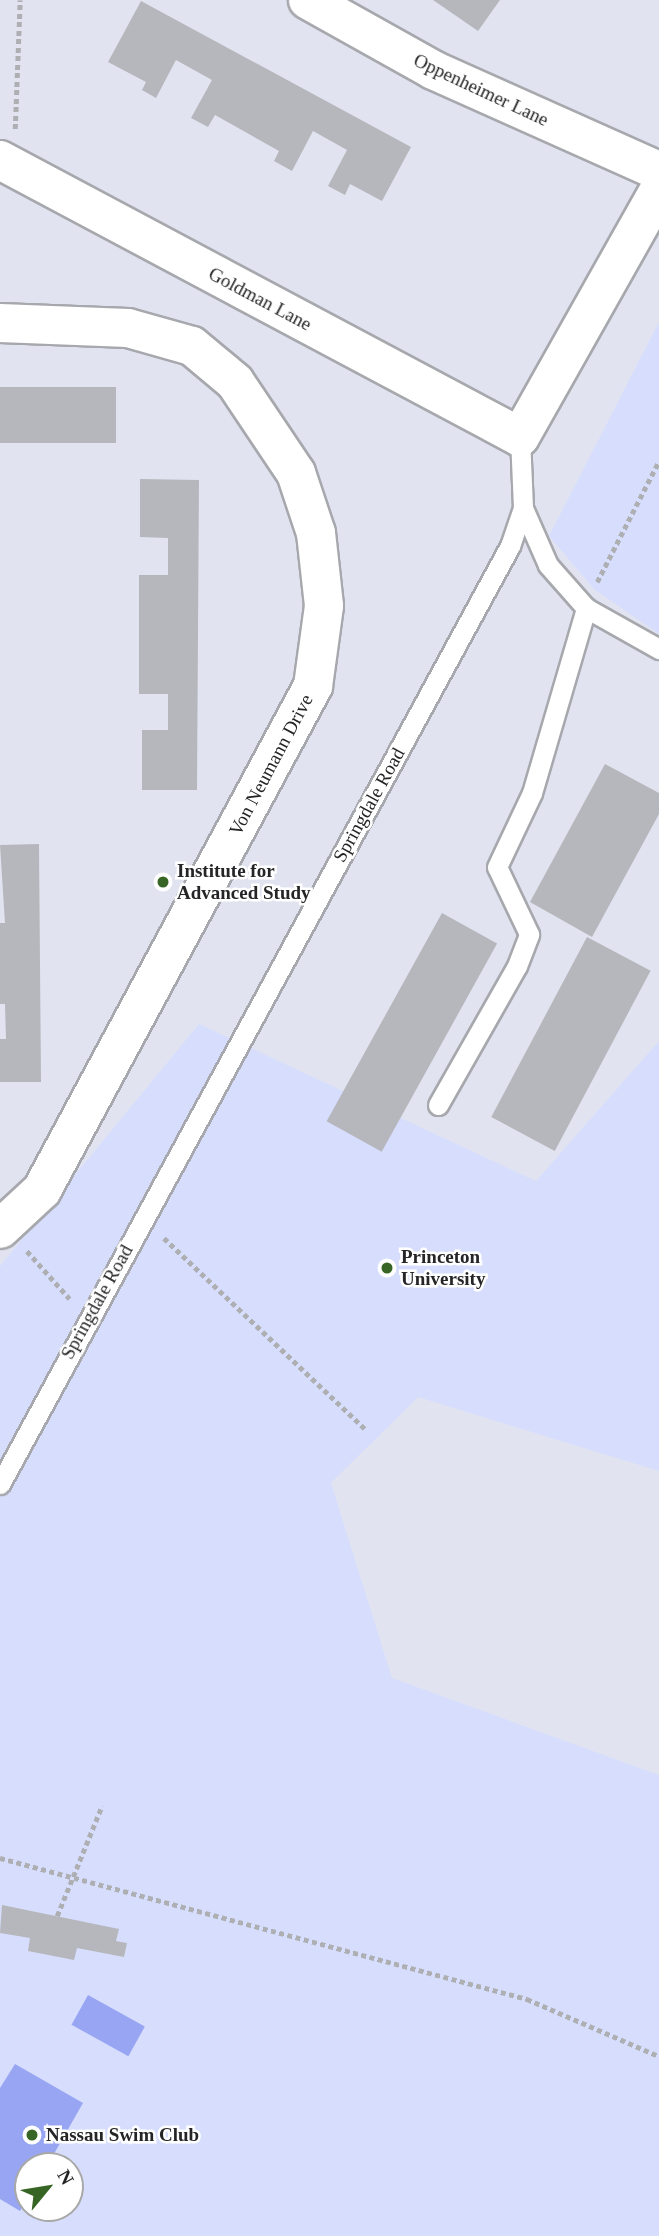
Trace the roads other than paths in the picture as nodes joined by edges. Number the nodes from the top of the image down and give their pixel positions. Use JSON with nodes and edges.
{"nodes":[{"id":1,"x":309,"y":0,"type":"edge"},
{"id":2,"x":7,"y":164,"type":"edge"},
{"id":3,"x":659,"y":171,"type":"edge"},
{"id":4,"x":659,"y":190,"type":"edge"},
{"id":5,"x":0,"y":323,"type":"edge"},
{"id":6,"x":520,"y":437,"type":"junction"},
{"id":7,"x":523,"y":508,"type":"junction"},
{"id":8,"x":586,"y":608,"type":"junction"},
{"id":9,"x":659,"y":649,"type":"edge"},
{"id":10,"x":438,"y":1105,"type":"dead end"},
{"id":11,"x":2,"y":1228,"type":"edge"},
{"id":12,"x":0,"y":1484,"type":"edge"}],
"edges":[{"from":1,"to":3,"type":"street","name":"Oppenheimer Lane"},
{"from":2,"to":6,"type":"street","name":"Goldman Lane"},
{"from":4,"to":6,"type":"street"},
{"from":5,"to":11,"type":"street","name":"Von Neumann Drive"},
{"from":6,"to":7,"type":"lane","name":"Springdale Road"},
{"from":7,"to":8,"type":"lane"},
{"from":7,"to":12,"type":"lane","name":"Springdale Road"},
{"from":8,"to":9,"type":"lane"},
{"from":8,"to":10,"type":"lane"}]}
